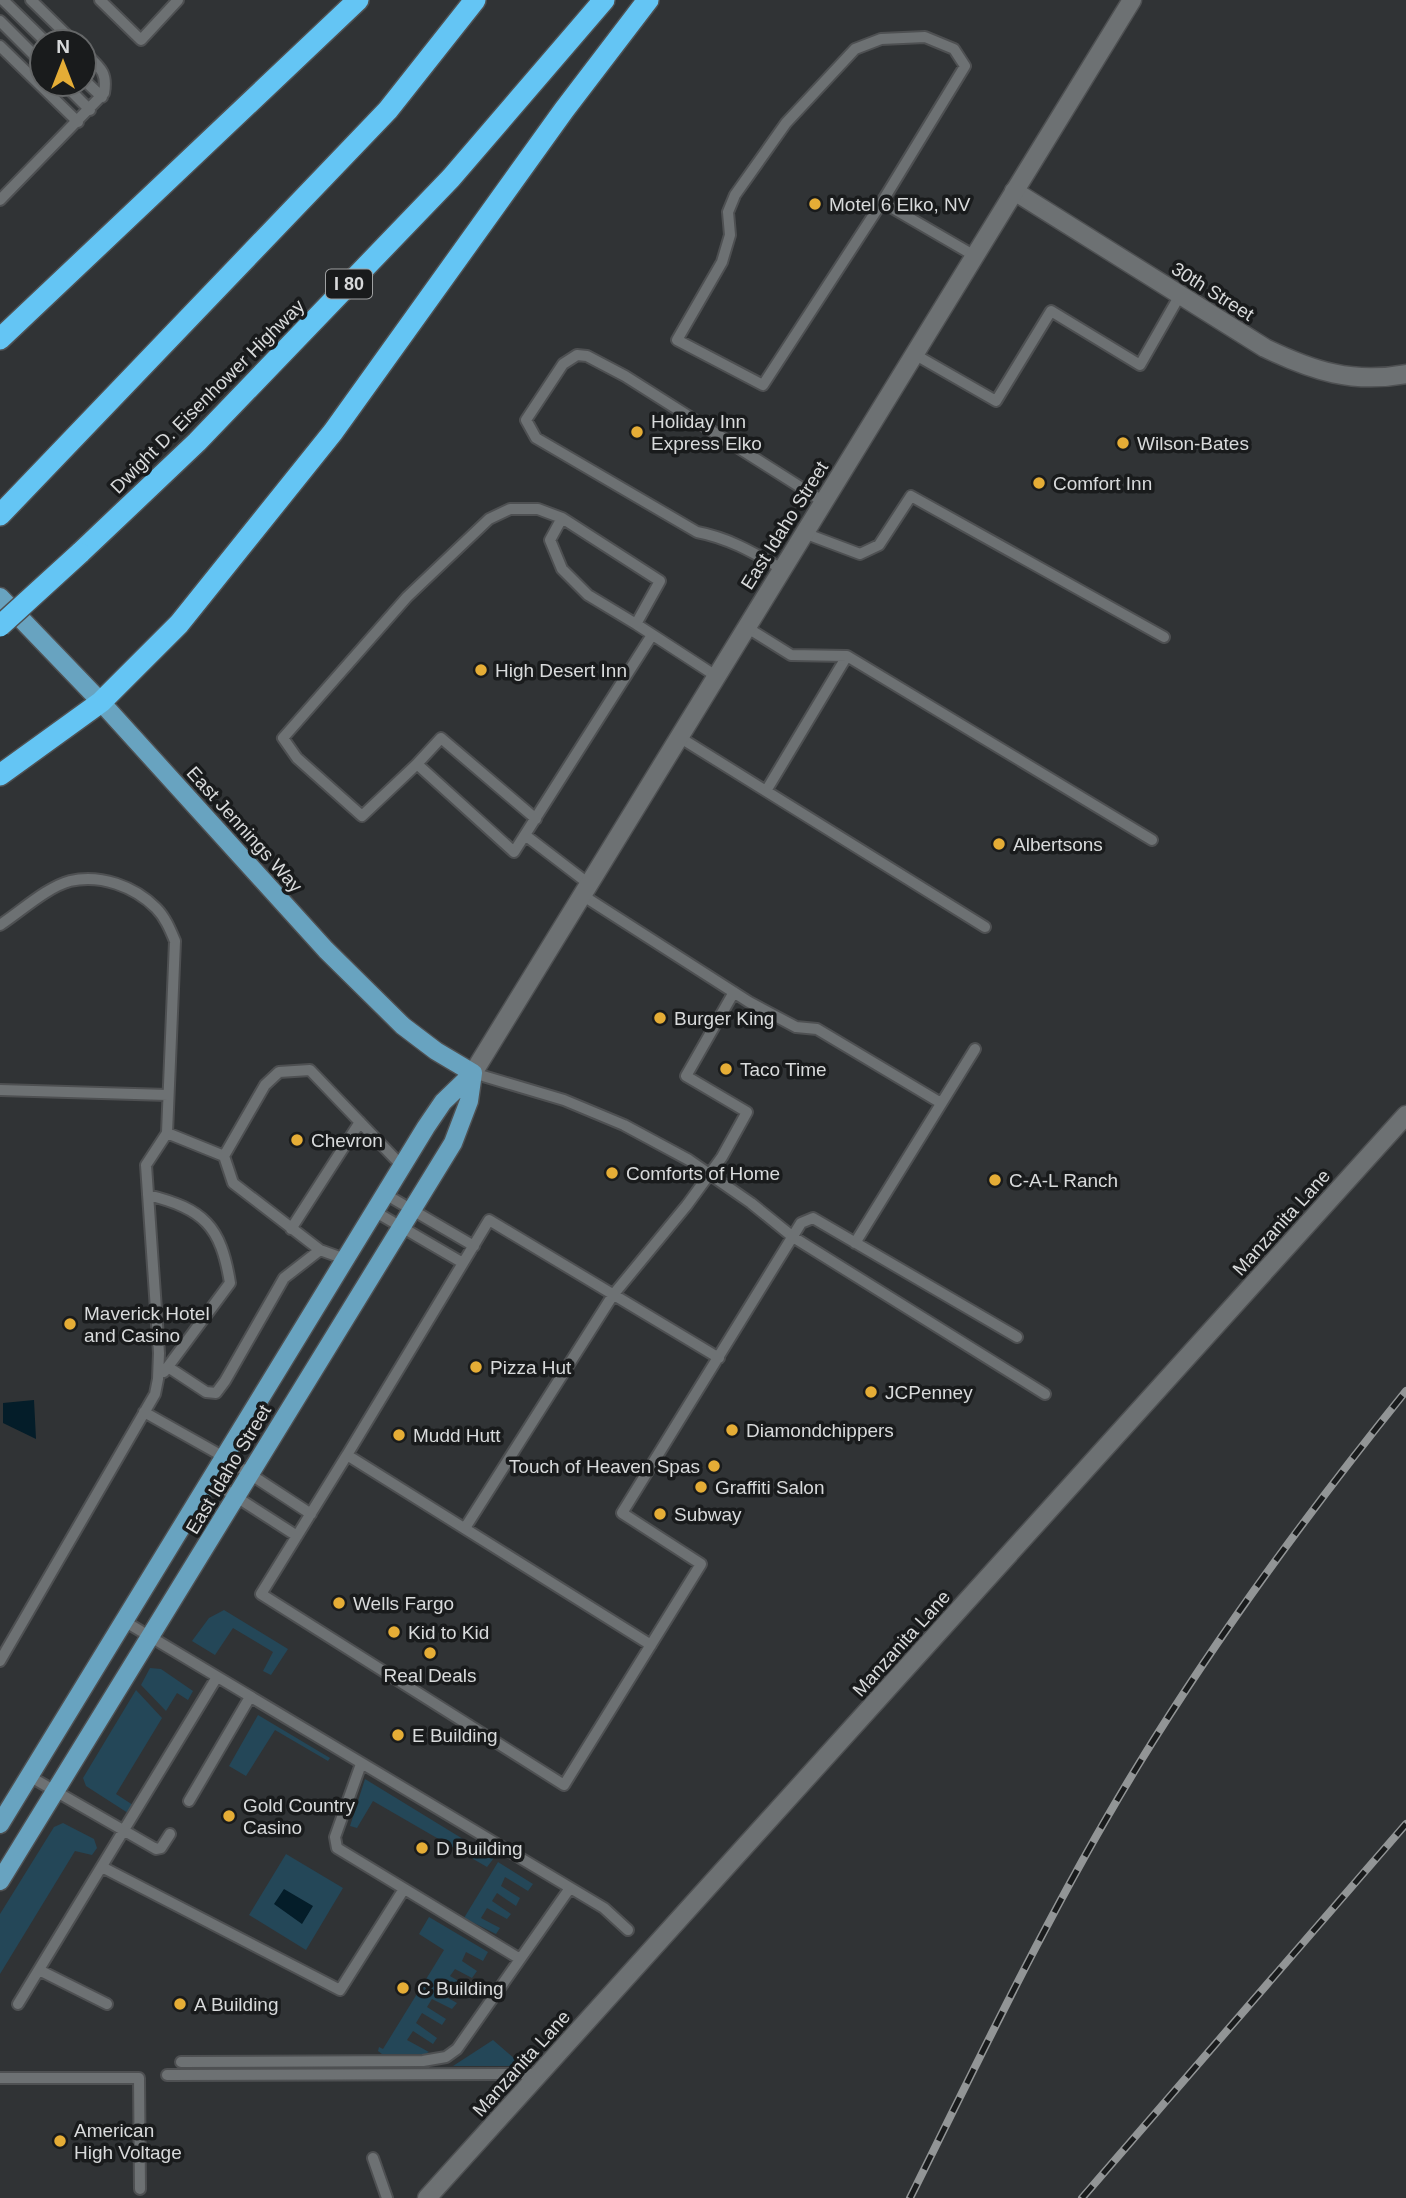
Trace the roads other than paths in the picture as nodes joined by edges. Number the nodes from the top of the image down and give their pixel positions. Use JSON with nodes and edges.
{"nodes":[{"id":1,"x":3,"y":0,"type":"edge"},
{"id":2,"x":31,"y":0,"type":"edge"},
{"id":3,"x":100,"y":0,"type":"edge"},
{"id":4,"x":178,"y":0,"type":"edge"},
{"id":5,"x":358,"y":0,"type":"edge"},
{"id":6,"x":475,"y":0,"type":"edge"},
{"id":7,"x":604,"y":0,"type":"edge"},
{"id":8,"x":648,"y":0,"type":"edge"},
{"id":9,"x":1132,"y":0,"type":"edge"},
{"id":10,"x":0,"y":22,"type":"edge"},
{"id":11,"x":32,"y":28,"type":"edge"},
{"id":12,"x":60,"y":28,"type":"edge"},
{"id":13,"x":0,"y":46,"type":"edge"},
{"id":14,"x":28,"y":49,"type":"edge"},
{"id":15,"x":98,"y":66,"type":"edge"},
{"id":16,"x":98,"y":93,"type":"edge"},
{"id":17,"x":102,"y":97,"type":"junction"},
{"id":18,"x":78,"y":98,"type":"edge"},
{"id":19,"x":90,"y":110,"type":"junction"},
{"id":20,"x":78,"y":122,"type":"junction"},
{"id":21,"x":1014,"y":191,"type":"junction"},
{"id":22,"x":0,"y":200,"type":"edge"},
{"id":23,"x":882,"y":202,"type":"junction"},
{"id":24,"x":975,"y":256,"type":"junction"},
{"id":25,"x":1180,"y":295,"type":"junction"},
{"id":26,"x":0,"y":339,"type":"edge"},
{"id":27,"x":914,"y":354,"type":"junction"},
{"id":28,"x":1406,"y":374,"type":"edge"},
{"id":29,"x":824,"y":502,"type":"junction"},
{"id":30,"x":0,"y":515,"type":"edge"},
{"id":31,"x":562,"y":518,"type":"junction"},
{"id":32,"x":804,"y":533,"type":"junction"},
{"id":33,"x":782,"y":569,"type":"junction"},
{"id":34,"x":0,"y":597,"type":"edge"},
{"id":35,"x":636,"y":624,"type":"junction"},
{"id":36,"x":0,"y":626,"type":"edge"},
{"id":37,"x":746,"y":627,"type":"junction"},
{"id":38,"x":652,"y":635,"type":"junction"},
{"id":39,"x":1164,"y":637,"type":"dead end"},
{"id":40,"x":847,"y":656,"type":"junction"},
{"id":41,"x":716,"y":676,"type":"junction"},
{"id":42,"x":101,"y":702,"type":"junction"},
{"id":43,"x":679,"y":737,"type":"junction"},
{"id":44,"x":417,"y":764,"type":"junction"},
{"id":45,"x":0,"y":775,"type":"edge"},
{"id":46,"x":766,"y":792,"type":"junction"},
{"id":47,"x":536,"y":819,"type":"junction"},
{"id":48,"x":525,"y":835,"type":"junction"},
{"id":49,"x":1152,"y":840,"type":"dead end"},
{"id":50,"x":585,"y":890,"type":"junction"},
{"id":51,"x":0,"y":925,"type":"edge"},
{"id":52,"x":985,"y":927,"type":"dead end"},
{"id":53,"x":734,"y":992,"type":"junction"},
{"id":54,"x":975,"y":1049,"type":"dead end"},
{"id":55,"x":473,"y":1073,"type":"junction"},
{"id":56,"x":0,"y":1090,"type":"edge"},
{"id":57,"x":168,"y":1095,"type":"junction"},
{"id":58,"x":941,"y":1103,"type":"junction"},
{"id":59,"x":1406,"y":1115,"type":"edge"},
{"id":60,"x":360,"y":1122,"type":"junction"},
{"id":61,"x":167,"y":1133,"type":"junction"},
{"id":62,"x":225,"y":1156,"type":"junction"},
{"id":63,"x":402,"y":1166,"type":"junction"},
{"id":64,"x":710,"y":1174,"type":"junction"},
{"id":65,"x":385,"y":1194,"type":"junction"},
{"id":66,"x":148,"y":1195,"type":"junction"},
{"id":67,"x":412,"y":1209,"type":"junction"},
{"id":68,"x":374,"y":1211,"type":"junction"},
{"id":69,"x":401,"y":1227,"type":"junction"},
{"id":70,"x":291,"y":1229,"type":"junction"},
{"id":71,"x":793,"y":1237,"type":"junction"},
{"id":72,"x":855,"y":1243,"type":"junction"},
{"id":73,"x":474,"y":1245,"type":"junction"},
{"id":74,"x":320,"y":1250,"type":"junction"},
{"id":75,"x":345,"y":1259,"type":"junction"},
{"id":76,"x":463,"y":1263,"type":"junction"},
{"id":77,"x":614,"y":1295,"type":"junction"},
{"id":78,"x":1017,"y":1337,"type":"dead end"},
{"id":79,"x":719,"y":1358,"type":"junction"},
{"id":80,"x":168,"y":1367,"type":"junction"},
{"id":81,"x":158,"y":1380,"type":"junction"},
{"id":82,"x":1045,"y":1394,"type":"dead end"},
{"id":83,"x":144,"y":1412,"type":"junction"},
{"id":84,"x":347,"y":1455,"type":"junction"},
{"id":85,"x":224,"y":1457,"type":"junction"},
{"id":86,"x":250,"y":1473,"type":"junction"},
{"id":87,"x":210,"y":1480,"type":"junction"},
{"id":88,"x":236,"y":1497,"type":"junction"},
{"id":89,"x":310,"y":1514,"type":"junction"},
{"id":90,"x":465,"y":1528,"type":"junction"},
{"id":91,"x":297,"y":1536,"type":"junction"},
{"id":92,"x":124,"y":1621,"type":"junction"},
{"id":93,"x":150,"y":1637,"type":"junction"},
{"id":94,"x":652,"y":1645,"type":"junction"},
{"id":95,"x":0,"y":1661,"type":"edge"},
{"id":96,"x":217,"y":1677,"type":"junction"},
{"id":97,"x":250,"y":1697,"type":"junction"},
{"id":98,"x":361,"y":1764,"type":"junction"},
{"id":99,"x":29,"y":1776,"type":"junction"},
{"id":100,"x":55,"y":1791,"type":"junction"},
{"id":101,"x":189,"y":1801,"type":"dead end"},
{"id":102,"x":0,"y":1824,"type":"edge"},
{"id":103,"x":123,"y":1832,"type":"junction"},
{"id":104,"x":170,"y":1834,"type":"dead end"},
{"id":105,"x":102,"y":1867,"type":"junction"},
{"id":106,"x":0,"y":1881,"type":"edge"},
{"id":107,"x":570,"y":1888,"type":"junction"},
{"id":108,"x":404,"y":1889,"type":"junction"},
{"id":109,"x":628,"y":1930,"type":"dead end"},
{"id":110,"x":520,"y":1959,"type":"junction"},
{"id":111,"x":39,"y":1970,"type":"junction"},
{"id":112,"x":18,"y":2004,"type":"dead end"},
{"id":113,"x":107,"y":2004,"type":"dead end"},
{"id":114,"x":181,"y":2062,"type":"dead end"},
{"id":115,"x":539,"y":2074,"type":"junction"},
{"id":116,"x":167,"y":2075,"type":"dead end"},
{"id":117,"x":0,"y":2078,"type":"edge"},
{"id":118,"x":373,"y":2158,"type":"dead end"},
{"id":119,"x":140,"y":2189,"type":"dead end"},
{"id":120,"x":387,"y":2198,"type":"edge"},
{"id":121,"x":427,"y":2198,"type":"edge"}],
"edges":[{"from":1,"to":11,"type":"lane"},
{"from":2,"to":12,"type":"lane"},
{"from":3,"to":4,"type":"lane"},
{"from":5,"to":26,"type":"highway"},
{"from":6,"to":30,"type":"highway"},
{"from":7,"to":36,"type":"highway","name":"Dwight D. Eisenhower Highway","number":"I 80","bridge":true},
{"from":8,"to":42,"type":"highway"},
{"from":9,"to":21,"type":"street","name":"East Idaho Street"},
{"from":10,"to":14,"type":"lane"},
{"from":13,"to":20,"type":"lane"},
{"from":15,"to":17,"type":"lane"},
{"from":16,"to":17,"type":"lane"},
{"from":17,"to":19,"type":"lane"},
{"from":18,"to":19,"type":"lane"},
{"from":19,"to":20,"type":"lane"},
{"from":20,"to":22,"type":"lane"},
{"from":21,"to":24,"type":"street","name":"East Idaho Street"},
{"from":21,"to":25,"type":"street","name":"30th Street"},
{"from":23,"to":23,"type":"lane"},
{"from":23,"to":24,"type":"lane"},
{"from":24,"to":27,"type":"street","name":"East Idaho Street"},
{"from":25,"to":27,"type":"lane"},
{"from":25,"to":28,"type":"street","name":"30th Street"},
{"from":27,"to":29,"type":"street","name":"East Idaho Street"},
{"from":29,"to":32,"type":"street","name":"East Idaho Street"},
{"from":29,"to":33,"type":"lane"},
{"from":31,"to":35,"type":"lane"},
{"from":31,"to":35,"type":"lane"},
{"from":31,"to":44,"type":"lane"},
{"from":32,"to":33,"type":"street","name":"East Idaho Street"},
{"from":32,"to":39,"type":"lane"},
{"from":33,"to":37,"type":"street","name":"East Idaho Street"},
{"from":34,"to":42,"type":"main road","name":"East Jennings Way"},
{"from":35,"to":38,"type":"lane"},
{"from":37,"to":40,"type":"lane"},
{"from":37,"to":41,"type":"street","name":"East Idaho Street"},
{"from":38,"to":41,"type":"lane"},
{"from":38,"to":47,"type":"lane"},
{"from":40,"to":46,"type":"lane"},
{"from":40,"to":49,"type":"lane"},
{"from":41,"to":43,"type":"street","name":"East Idaho Street"},
{"from":42,"to":45,"type":"highway"},
{"from":42,"to":55,"type":"main road","name":"East Jennings Way"},
{"from":43,"to":46,"type":"lane"},
{"from":43,"to":50,"type":"street","name":"East Idaho Street"},
{"from":44,"to":47,"type":"lane"},
{"from":44,"to":48,"type":"lane"},
{"from":46,"to":52,"type":"lane"},
{"from":47,"to":48,"type":"lane"},
{"from":48,"to":50,"type":"lane"},
{"from":50,"to":53,"type":"lane"},
{"from":50,"to":55,"type":"street","name":"East Idaho Street"},
{"from":51,"to":57,"type":"lane"},
{"from":53,"to":58,"type":"lane"},
{"from":53,"to":64,"type":"lane"},
{"from":54,"to":58,"type":"lane"},
{"from":55,"to":63,"type":"main road","name":"East Idaho Street"},
{"from":55,"to":64,"type":"lane"},
{"from":55,"to":67,"type":"main road","name":"East Idaho Street"},
{"from":56,"to":57,"type":"lane"},
{"from":57,"to":61,"type":"lane"},
{"from":58,"to":72,"type":"lane"},
{"from":59,"to":115,"type":"street","name":"Manzanita Lane"},
{"from":60,"to":62,"type":"lane"},
{"from":60,"to":63,"type":"lane"},
{"from":60,"to":70,"type":"lane"},
{"from":61,"to":62,"type":"lane"},
{"from":61,"to":66,"type":"lane"},
{"from":62,"to":70,"type":"lane"},
{"from":63,"to":65,"type":"main road","name":"East Idaho Street"},
{"from":64,"to":71,"type":"lane"},
{"from":64,"to":77,"type":"lane"},
{"from":65,"to":67,"type":"lane"},
{"from":65,"to":68,"type":"main road","name":"East Idaho Street"},
{"from":66,"to":80,"type":"lane"},
{"from":66,"to":81,"type":"lane"},
{"from":67,"to":69,"type":"main road","name":"East Idaho Street"},
{"from":67,"to":73,"type":"lane"},
{"from":68,"to":69,"type":"lane"},
{"from":68,"to":75,"type":"main road","name":"East Idaho Street"},
{"from":69,"to":76,"type":"lane"},
{"from":69,"to":86,"type":"main road","name":"East Idaho Street"},
{"from":70,"to":74,"type":"lane"},
{"from":71,"to":72,"type":"lane"},
{"from":71,"to":79,"type":"lane"},
{"from":71,"to":82,"type":"lane"},
{"from":72,"to":78,"type":"lane"},
{"from":73,"to":76,"type":"lane"},
{"from":73,"to":77,"type":"lane"},
{"from":74,"to":75,"type":"lane"},
{"from":74,"to":80,"type":"lane"},
{"from":75,"to":85,"type":"main road","name":"East Idaho Street"},
{"from":76,"to":84,"type":"lane"},
{"from":77,"to":79,"type":"lane"},
{"from":77,"to":90,"type":"lane"},
{"from":79,"to":94,"type":"lane"},
{"from":80,"to":81,"type":"lane"},
{"from":81,"to":83,"type":"lane"},
{"from":83,"to":85,"type":"lane"},
{"from":83,"to":95,"type":"lane"},
{"from":84,"to":89,"type":"lane"},
{"from":84,"to":90,"type":"lane"},
{"from":85,"to":86,"type":"lane"},
{"from":85,"to":87,"type":"main road","name":"East Idaho Street"},
{"from":86,"to":88,"type":"main road","name":"East Idaho Street"},
{"from":86,"to":89,"type":"lane"},
{"from":87,"to":88,"type":"lane"},
{"from":87,"to":92,"type":"main road","name":"East Idaho Street"},
{"from":88,"to":91,"type":"lane"},
{"from":88,"to":93,"type":"main road","name":"East Idaho Street"},
{"from":89,"to":91,"type":"lane"},
{"from":90,"to":94,"type":"lane"},
{"from":91,"to":94,"type":"lane"},
{"from":92,"to":93,"type":"lane"},
{"from":92,"to":99,"type":"main road","name":"East Idaho Street"},
{"from":93,"to":96,"type":"lane"},
{"from":93,"to":100,"type":"main road","name":"East Idaho Street"},
{"from":96,"to":97,"type":"lane"},
{"from":96,"to":103,"type":"lane"},
{"from":97,"to":98,"type":"lane"},
{"from":97,"to":101,"type":"lane"},
{"from":98,"to":107,"type":"lane"},
{"from":98,"to":108,"type":"lane"},
{"from":99,"to":100,"type":"lane"},
{"from":99,"to":102,"type":"main road","name":"East Idaho Street"},
{"from":100,"to":103,"type":"lane"},
{"from":100,"to":106,"type":"main road","name":"East Idaho Street"},
{"from":103,"to":104,"type":"lane"},
{"from":103,"to":105,"type":"lane"},
{"from":105,"to":108,"type":"lane"},
{"from":105,"to":111,"type":"lane"},
{"from":107,"to":109,"type":"lane"},
{"from":107,"to":110,"type":"lane"},
{"from":108,"to":110,"type":"lane"},
{"from":110,"to":114,"type":"lane"},
{"from":111,"to":112,"type":"lane"},
{"from":111,"to":113,"type":"lane"},
{"from":115,"to":116,"type":"lane"},
{"from":115,"to":121,"type":"street","name":"Manzanita Lane"},
{"from":117,"to":119,"type":"lane"},
{"from":118,"to":120,"type":"lane"}]}
